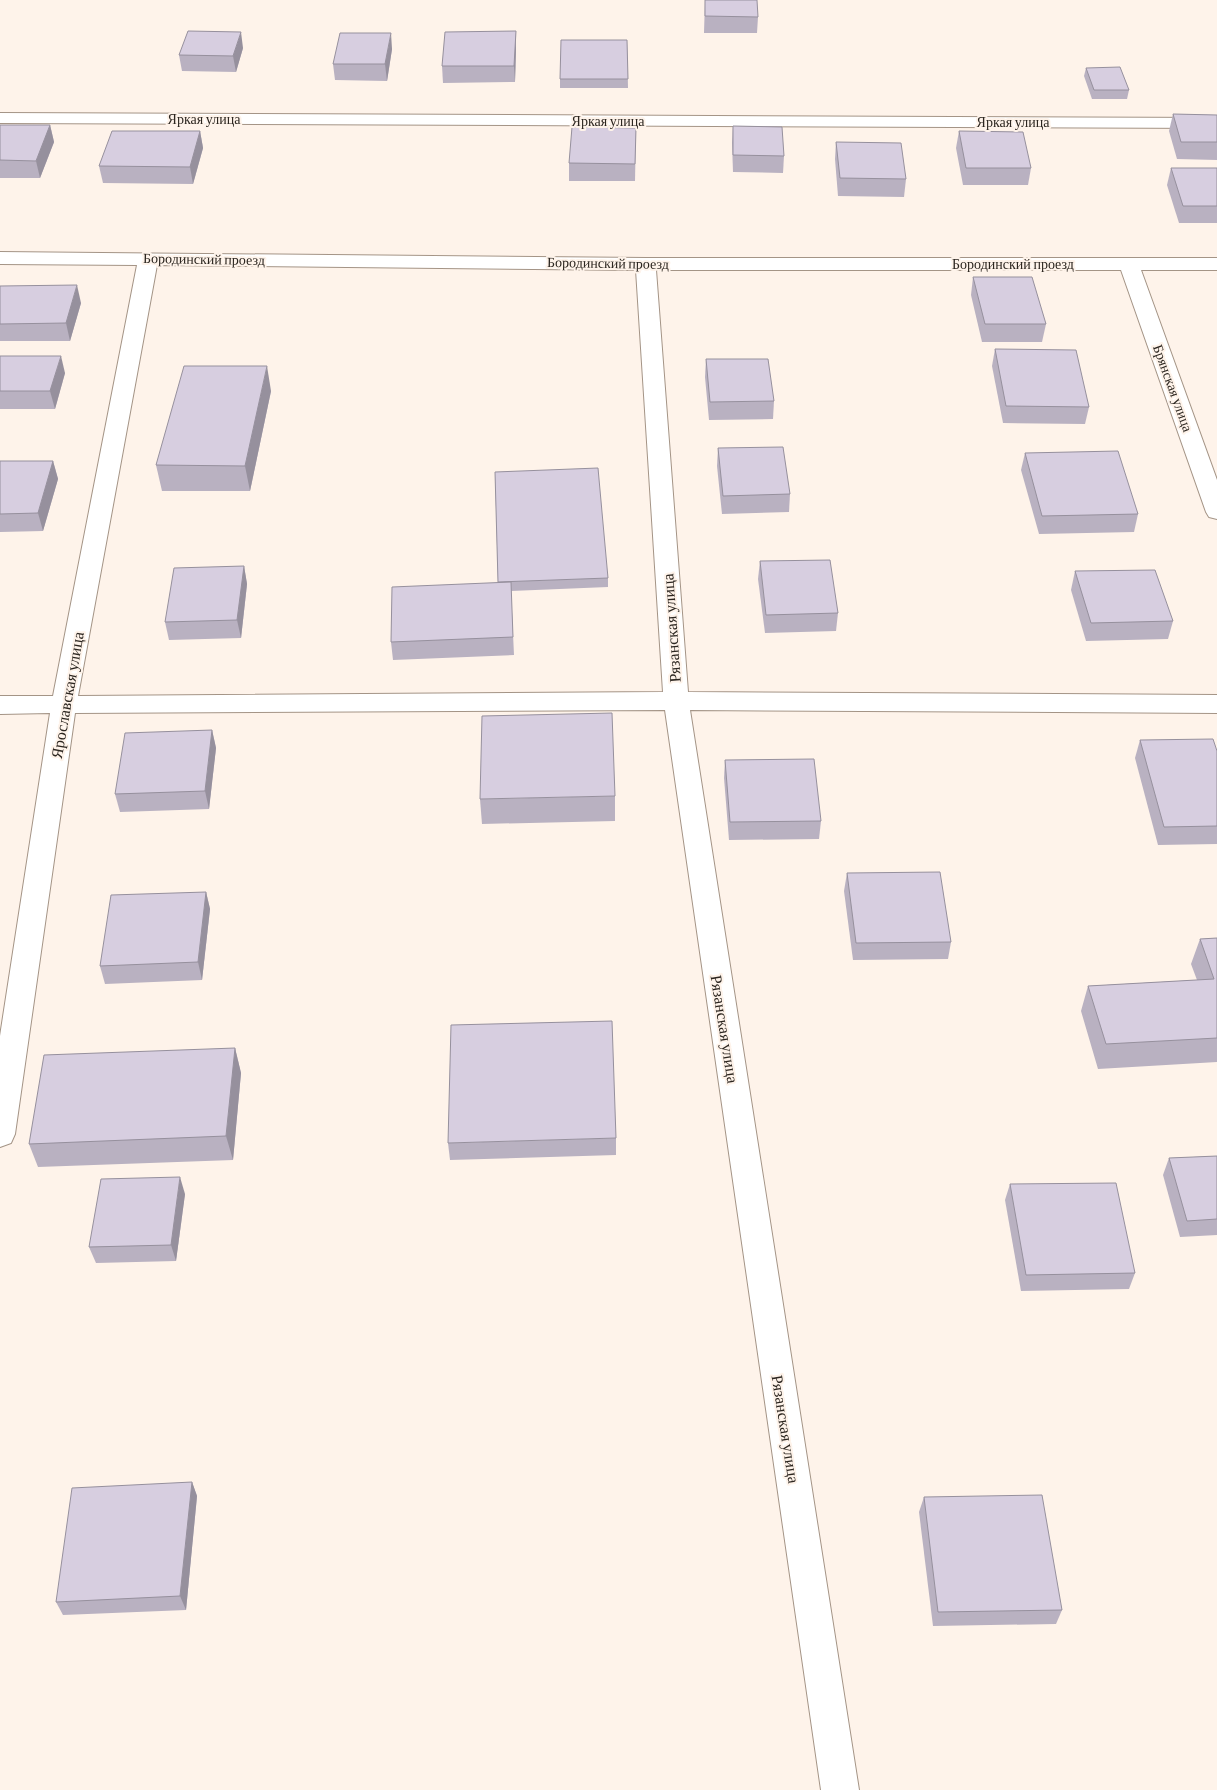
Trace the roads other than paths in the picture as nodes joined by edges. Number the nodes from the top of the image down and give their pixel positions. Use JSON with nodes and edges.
{"nodes":[{"id":1,"x":0,"y":118,"type":"edge"},
{"id":2,"x":1217,"y":123,"type":"edge"},
{"id":3,"x":0,"y":258,"type":"edge"},
{"id":4,"x":148,"y":258,"type":"junction"},
{"id":5,"x":646,"y":264,"type":"junction"},
{"id":6,"x":1129,"y":264,"type":"junction"},
{"id":7,"x":1217,"y":264,"type":"edge"},
{"id":8,"x":1217,"y":512,"type":"edge"},
{"id":9,"x":676,"y":701,"type":"junction"},
{"id":10,"x":1217,"y":704,"type":"edge"},
{"id":11,"x":0,"y":705,"type":"edge"},
{"id":12,"x":64,"y":705,"type":"junction"},
{"id":13,"x":0,"y":1134,"type":"edge"},
{"id":14,"x":840,"y":1790,"type":"edge"}],
"edges":[{"from":1,"to":2,"type":"street","name":"Яркая улица"},
{"from":3,"to":4,"type":"street","name":"Бородинский проезд"},
{"from":4,"to":5,"type":"street","name":"Бородинский проезд"},
{"from":4,"to":12,"type":"street","name":"Ярославская улица"},
{"from":5,"to":6,"type":"street","name":"Бородинский проезд"},
{"from":5,"to":9,"type":"street","name":"Рязанская улица"},
{"from":6,"to":7,"type":"street","name":"Бородинский проезд"},
{"from":6,"to":8,"type":"street","name":"Брянская улица"},
{"from":9,"to":10,"type":"street"},
{"from":9,"to":12,"type":"street"},
{"from":9,"to":14,"type":"street","name":"Рязанская улица"},
{"from":11,"to":12,"type":"street"},
{"from":12,"to":13,"type":"street","name":"Ярославская улица"}]}
